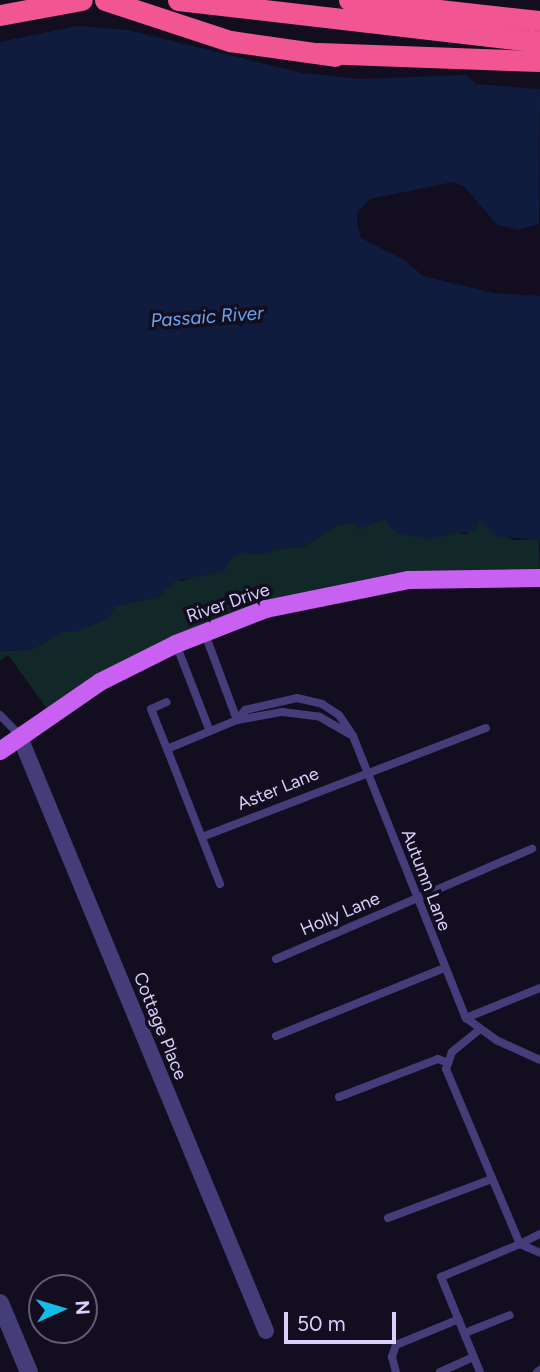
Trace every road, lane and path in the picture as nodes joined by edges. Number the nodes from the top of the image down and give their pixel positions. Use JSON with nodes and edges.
{"nodes":[{"id":1,"x":82,"y":0,"type":"edge"},
{"id":2,"x":104,"y":0,"type":"edge"},
{"id":3,"x":121,"y":0,"type":"edge"},
{"id":4,"x":132,"y":0,"type":"edge"},
{"id":5,"x":178,"y":0,"type":"edge"},
{"id":6,"x":349,"y":0,"type":"edge"},
{"id":7,"x":428,"y":0,"type":"edge"},
{"id":8,"x":451,"y":11,"type":"junction"},
{"id":9,"x":0,"y":15,"type":"edge"},
{"id":10,"x":540,"y":21,"type":"edge"},
{"id":11,"x":540,"y":42,"type":"edge"},
{"id":12,"x":335,"y":55,"type":"junction"},
{"id":13,"x":540,"y":61,"type":"edge"},
{"id":14,"x":540,"y":578,"type":"edge"},
{"id":15,"x":205,"y":633,"type":"junction"},
{"id":16,"x":176,"y":644,"type":"junction"},
{"id":17,"x":167,"y":702,"type":"dead end"},
{"id":18,"x":0,"y":715,"type":"edge"},
{"id":19,"x":237,"y":720,"type":"junction"},
{"id":20,"x":486,"y":728,"type":"dead end"},
{"id":21,"x":209,"y":729,"type":"junction"},
{"id":22,"x":19,"y":735,"type":"junction"},
{"id":23,"x":353,"y":736,"type":"junction"},
{"id":24,"x":167,"y":749,"type":"junction"},
{"id":25,"x":0,"y":751,"type":"edge"},
{"id":26,"x":367,"y":771,"type":"junction"},
{"id":27,"x":201,"y":837,"type":"junction"},
{"id":28,"x":532,"y":849,"type":"dead end"},
{"id":29,"x":220,"y":884,"type":"dead end"},
{"id":30,"x":416,"y":898,"type":"junction"},
{"id":31,"x":275,"y":958,"type":"dead end"},
{"id":32,"x":444,"y":968,"type":"junction"},
{"id":33,"x":540,"y":988,"type":"edge"},
{"id":34,"x":466,"y":1018,"type":"junction"},
{"id":35,"x":479,"y":1030,"type":"junction"},
{"id":36,"x":276,"y":1036,"type":"dead end"},
{"id":37,"x":540,"y":1060,"type":"edge"},
{"id":38,"x":448,"y":1063,"type":"junction"},
{"id":39,"x":339,"y":1097,"type":"dead end"},
{"id":40,"x":492,"y":1179,"type":"junction"},
{"id":41,"x":388,"y":1218,"type":"dead end"},
{"id":42,"x":540,"y":1234,"type":"edge"},
{"id":43,"x":520,"y":1244,"type":"junction"},
{"id":44,"x":540,"y":1253,"type":"edge"},
{"id":45,"x":0,"y":1303,"type":"edge"},
{"id":46,"x":509,"y":1315,"type":"dead end"},
{"id":47,"x":458,"y":1319,"type":"junction"},
{"id":48,"x":266,"y":1331,"type":"dead end"},
{"id":49,"x":465,"y":1333,"type":"junction"},
{"id":50,"x":474,"y":1357,"type":"junction"},
{"id":51,"x":29,"y":1372,"type":"edge"},
{"id":52,"x":396,"y":1372,"type":"edge"},
{"id":53,"x":440,"y":1372,"type":"edge"},
{"id":54,"x":480,"y":1372,"type":"edge"}],
"edges":[{"from":1,"to":9,"type":"highway"},
{"from":2,"to":3,"type":"highway"},
{"from":2,"to":12,"type":"highway","bridge":true},
{"from":4,"to":12,"type":"highway","bridge":true},
{"from":5,"to":11,"type":"highway"},
{"from":6,"to":8,"type":"highway"},
{"from":7,"to":8,"type":"highway"},
{"from":8,"to":10,"type":"highway"},
{"from":12,"to":13,"type":"highway"},
{"from":14,"to":15,"type":"main road","name":"River Drive"},
{"from":15,"to":16,"type":"main road","name":"River Drive"},
{"from":15,"to":19,"type":"lane"},
{"from":16,"to":21,"type":"lane"},
{"from":16,"to":22,"type":"main road","name":"River Drive"},
{"from":17,"to":24,"type":"lane"},
{"from":18,"to":22,"type":"lane"},
{"from":19,"to":21,"type":"lane","name":"Autumn Lane"},
{"from":19,"to":23,"type":"lane","name":"Autumn Lane"},
{"from":19,"to":23,"type":"lane","name":"Autumn Lane"},
{"from":20,"to":26,"type":"lane","name":"Aster Lane"},
{"from":21,"to":24,"type":"lane","name":"Autumn Lane"},
{"from":22,"to":25,"type":"main road","name":"River Drive"},
{"from":22,"to":48,"type":"street","name":"Cottage Place"},
{"from":23,"to":26,"type":"lane","name":"Autumn Lane"},
{"from":24,"to":27,"type":"lane"},
{"from":26,"to":27,"type":"lane","name":"Aster Lane"},
{"from":26,"to":30,"type":"lane","name":"Autumn Lane"},
{"from":27,"to":29,"type":"lane"},
{"from":28,"to":30,"type":"lane","name":"Holly Lane"},
{"from":30,"to":31,"type":"lane","name":"Holly Lane"},
{"from":30,"to":32,"type":"lane","name":"Autumn Lane"},
{"from":32,"to":34,"type":"lane","name":"Autumn Lane"},
{"from":32,"to":36,"type":"lane"},
{"from":33,"to":34,"type":"lane"},
{"from":34,"to":35,"type":"lane","name":"Autumn Lane"},
{"from":35,"to":37,"type":"lane","name":"Autumn Lane"},
{"from":35,"to":38,"type":"lane"},
{"from":38,"to":39,"type":"lane"},
{"from":38,"to":40,"type":"lane"},
{"from":40,"to":41,"type":"lane"},
{"from":40,"to":43,"type":"lane"},
{"from":42,"to":43,"type":"lane"},
{"from":43,"to":44,"type":"lane"},
{"from":43,"to":47,"type":"lane"},
{"from":45,"to":51,"type":"street"},
{"from":46,"to":49,"type":"lane"},
{"from":47,"to":49,"type":"lane"},
{"from":47,"to":52,"type":"lane"},
{"from":49,"to":50,"type":"lane"},
{"from":50,"to":53,"type":"lane"},
{"from":50,"to":54,"type":"lane"}]}
